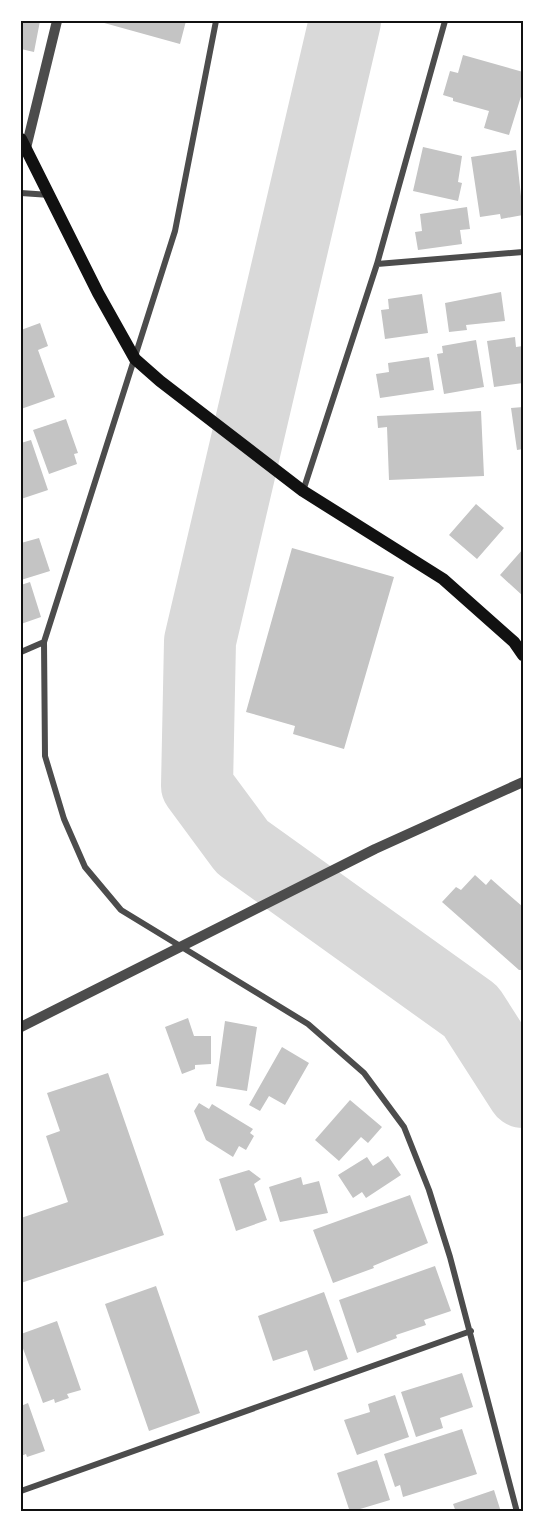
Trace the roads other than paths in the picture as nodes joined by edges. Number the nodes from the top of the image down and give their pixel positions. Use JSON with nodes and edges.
{"nodes":[{"id":1,"x":57,"y":21,"type":"edge"},
{"id":2,"x":216,"y":21,"type":"edge"},
{"id":3,"x":445,"y":21,"type":"edge"},
{"id":4,"x":24,"y":144,"type":"edge"},
{"id":5,"x":21,"y":193,"type":"edge"},
{"id":6,"x":50,"y":195,"type":"junction"},
{"id":7,"x":523,"y":252,"type":"edge"},
{"id":8,"x":377,"y":264,"type":"junction"},
{"id":9,"x":135,"y":359,"type":"junction"},
{"id":10,"x":303,"y":491,"type":"junction"},
{"id":11,"x":44,"y":642,"type":"junction"},
{"id":12,"x":21,"y":652,"type":"edge"},
{"id":13,"x":523,"y":655,"type":"edge"},
{"id":14,"x":523,"y":782,"type":"edge"},
{"id":15,"x":181,"y":946,"type":"junction"},
{"id":16,"x":21,"y":1027,"type":"edge"},
{"id":17,"x":471,"y":1331,"type":"junction"},
{"id":18,"x":21,"y":1491,"type":"edge"},
{"id":19,"x":517,"y":1512,"type":"edge"}],
"edges":[{"from":1,"to":4,"type":"street"},
{"from":2,"to":9,"type":"street"},
{"from":3,"to":8,"type":"street"},
{"from":4,"to":6,"type":"main road"},
{"from":5,"to":6,"type":"street"},
{"from":6,"to":9,"type":"main road"},
{"from":7,"to":8,"type":"street"},
{"from":8,"to":10,"type":"street"},
{"from":9,"to":10,"type":"main road"},
{"from":9,"to":11,"type":"street"},
{"from":10,"to":13,"type":"main road"},
{"from":11,"to":12,"type":"street"},
{"from":11,"to":15,"type":"street"},
{"from":14,"to":15,"type":"street"},
{"from":15,"to":16,"type":"street"},
{"from":15,"to":17,"type":"street"},
{"from":17,"to":18,"type":"street"},
{"from":17,"to":19,"type":"street"}]}
